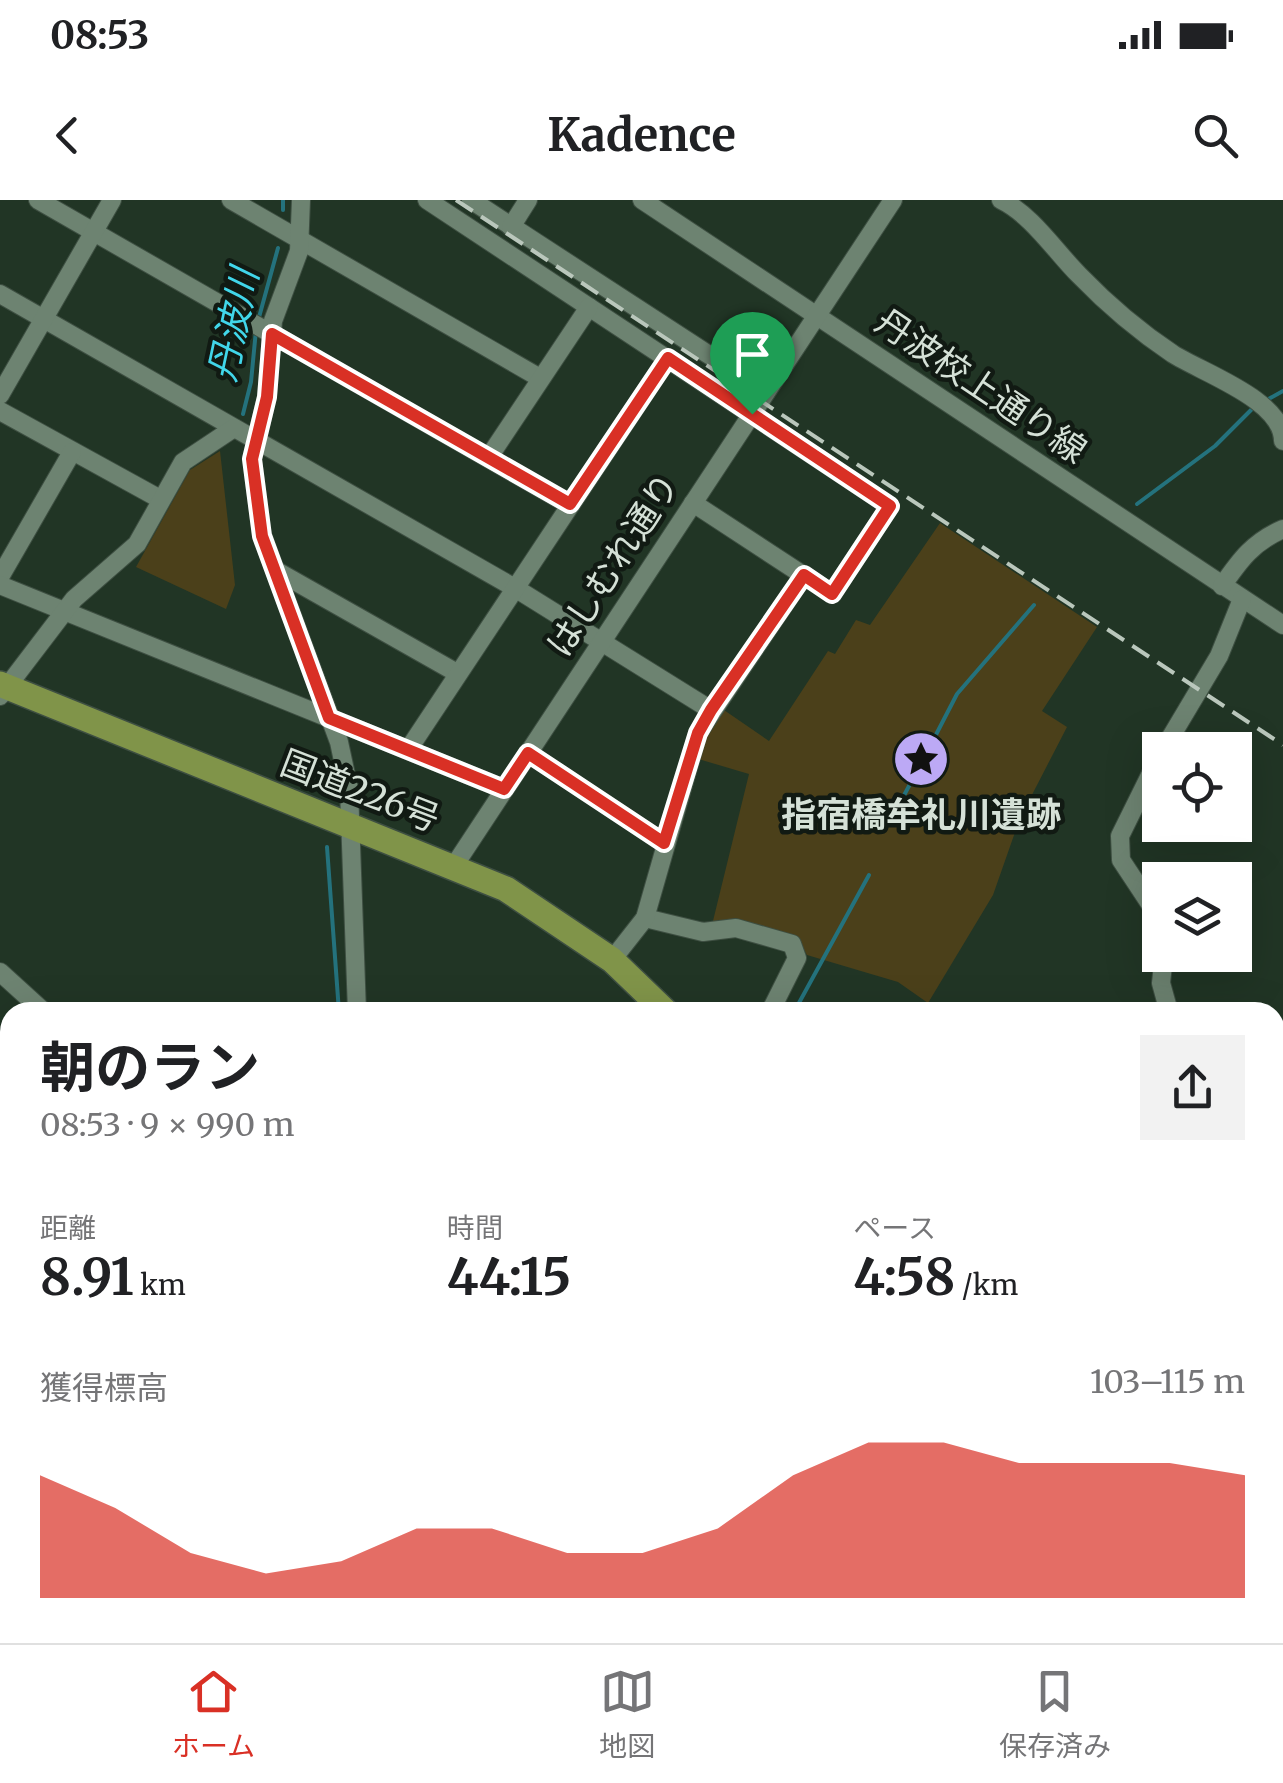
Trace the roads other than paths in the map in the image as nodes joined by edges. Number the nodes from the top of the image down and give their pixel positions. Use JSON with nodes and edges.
{"nodes":[{"id":1,"x":38,"y":200,"type":"edge"},
{"id":2,"x":112,"y":200,"type":"edge"},
{"id":3,"x":230,"y":200,"type":"edge"},
{"id":4,"x":301,"y":200,"type":"edge"},
{"id":5,"x":427,"y":200,"type":"edge"},
{"id":6,"x":472,"y":200,"type":"edge"},
{"id":7,"x":528,"y":200,"type":"edge"},
{"id":8,"x":642,"y":200,"type":"edge"},
{"id":9,"x":893,"y":200,"type":"edge"},
{"id":10,"x":1002,"y":200,"type":"edge"},
{"id":11,"x":511,"y":226,"type":"junction"},
{"id":12,"x":94,"y":232,"type":"junction"},
{"id":13,"x":297,"y":237,"type":"junction"},
{"id":14,"x":0,"y":294,"type":"edge"},
{"id":15,"x":589,"y":307,"type":"junction"},
{"id":16,"x":817,"y":316,"type":"junction"},
{"id":17,"x":43,"y":319,"type":"junction"},
{"id":18,"x":260,"y":327,"type":"junction"},
{"id":19,"x":668,"y":358,"type":"junction"},
{"id":20,"x":540,"y":378,"type":"junction"},
{"id":21,"x":766,"y":392,"type":"junction"},
{"id":22,"x":0,"y":395,"type":"edge"},
{"id":23,"x":0,"y":411,"type":"edge"},
{"id":24,"x":752,"y":414,"type":"junction"},
{"id":25,"x":234,"y":428,"type":"junction"},
{"id":26,"x":254,"y":439,"type":"junction"},
{"id":27,"x":1283,"y":442,"type":"edge"},
{"id":28,"x":72,"y":452,"type":"junction"},
{"id":29,"x":490,"y":457,"type":"junction"},
{"id":30,"x":160,"y":498,"type":"junction"},
{"id":31,"x":693,"y":503,"type":"junction"},
{"id":32,"x":570,"y":504,"type":"junction"},
{"id":33,"x":1283,"y":529,"type":"edge"},
{"id":34,"x":275,"y":570,"type":"junction"},
{"id":35,"x":804,"y":575,"type":"junction"},
{"id":36,"x":0,"y":577,"type":"edge"},
{"id":37,"x":0,"y":585,"type":"edge"},
{"id":38,"x":1222,"y":586,"type":"junction"},
{"id":39,"x":515,"y":588,"type":"junction"},
{"id":40,"x":1242,"y":600,"type":"junction"},
{"id":41,"x":63,"y":610,"type":"junction"},
{"id":42,"x":1283,"y":625,"type":"edge"},
{"id":43,"x":603,"y":640,"type":"junction"},
{"id":44,"x":457,"y":673,"type":"junction"},
{"id":45,"x":2,"y":689,"type":"edge"},
{"id":46,"x":711,"y":710,"type":"junction"},
{"id":47,"x":329,"y":718,"type":"junction"},
{"id":48,"x":1173,"y":732,"type":"edge"},
{"id":49,"x":408,"y":750,"type":"junction"},
{"id":50,"x":528,"y":753,"type":"junction"},
{"id":51,"x":504,"y":789,"type":"junction"},
{"id":52,"x":1142,"y":791,"type":"edge"},
{"id":53,"x":350,"y":826,"type":"junction"},
{"id":54,"x":664,"y":843,"type":"junction"},
{"id":55,"x":454,"y":866,"type":"junction"},
{"id":56,"x":1142,"y":892,"type":"edge"},
{"id":57,"x":644,"y":918,"type":"junction"},
{"id":58,"x":612,"y":960,"type":"junction"},
{"id":59,"x":0,"y":972,"type":"edge"},
{"id":60,"x":1162,"y":972,"type":"edge"},
{"id":61,"x":33,"y":1002,"type":"edge"},
{"id":62,"x":357,"y":1002,"type":"edge"},
{"id":63,"x":656,"y":1002,"type":"edge"},
{"id":64,"x":775,"y":1002,"type":"edge"},
{"id":65,"x":1166,"y":1002,"type":"edge"}],
"edges":[{"from":1,"to":12,"type":"street"},
{"from":2,"to":12,"type":"street"},
{"from":3,"to":13,"type":"street"},
{"from":4,"to":13,"type":"street"},
{"from":5,"to":15,"type":"street"},
{"from":6,"to":11,"type":"street"},
{"from":7,"to":11,"type":"street"},
{"from":8,"to":16,"type":"street","name":"丹波校上通り線"},
{"from":9,"to":16,"type":"street","name":"はしむれ通り"},
{"from":10,"to":27,"type":"street"},
{"from":11,"to":21,"type":"street"},
{"from":12,"to":17,"type":"street"},
{"from":12,"to":18,"type":"street"},
{"from":13,"to":18,"type":"street"},
{"from":13,"to":20,"type":"street"},
{"from":14,"to":17,"type":"street"},
{"from":15,"to":19,"type":"street"},
{"from":15,"to":20,"type":"street"},
{"from":16,"to":21,"type":"street","name":"はしむれ通り"},
{"from":16,"to":38,"type":"street","name":"丹波校上通り線"},
{"from":17,"to":22,"type":"street"},
{"from":17,"to":25,"type":"street"},
{"from":18,"to":26,"type":"street"},
{"from":18,"to":29,"type":"street"},
{"from":19,"to":24,"type":"street"},
{"from":19,"to":32,"type":"street"},
{"from":20,"to":29,"type":"street"},
{"from":21,"to":24,"type":"street","name":"はしむれ通り"},
{"from":23,"to":28,"type":"street"},
{"from":24,"to":31,"type":"street","name":"はしむれ通り"},
{"from":24,"to":35,"type":"street"},
{"from":25,"to":26,"type":"street"},
{"from":25,"to":30,"type":"street"},
{"from":26,"to":34,"type":"street"},
{"from":26,"to":39,"type":"street"},
{"from":28,"to":30,"type":"street"},
{"from":28,"to":36,"type":"street"},
{"from":29,"to":32,"type":"street"},
{"from":30,"to":41,"type":"street"},
{"from":31,"to":35,"type":"street"},
{"from":31,"to":43,"type":"street","name":"はしむれ通り"},
{"from":32,"to":39,"type":"street"},
{"from":33,"to":38,"type":"street"},
{"from":34,"to":44,"type":"street"},
{"from":34,"to":47,"type":"street"},
{"from":35,"to":46,"type":"street"},
{"from":37,"to":41,"type":"street"},
{"from":38,"to":40,"type":"street","name":"丹波校上通り線"},
{"from":39,"to":43,"type":"street"},
{"from":39,"to":44,"type":"street"},
{"from":40,"to":42,"type":"street","name":"丹波校上通り線"},
{"from":40,"to":48,"type":"street"},
{"from":41,"to":45,"type":"street"},
{"from":41,"to":47,"type":"street"},
{"from":43,"to":46,"type":"street"},
{"from":43,"to":50,"type":"street","name":"はしむれ通り"},
{"from":44,"to":49,"type":"street"},
{"from":45,"to":53,"type":"highway","name":"国道226号"},
{"from":46,"to":54,"type":"street"},
{"from":47,"to":49,"type":"street"},
{"from":47,"to":53,"type":"street"},
{"from":49,"to":51,"type":"street"},
{"from":50,"to":51,"type":"street","name":"はしむれ通り"},
{"from":50,"to":54,"type":"street"},
{"from":51,"to":55,"type":"street","name":"はしむれ通り"},
{"from":52,"to":56,"type":"street"},
{"from":53,"to":55,"type":"highway","name":"国道226号"},
{"from":53,"to":62,"type":"street"},
{"from":54,"to":57,"type":"street"},
{"from":55,"to":58,"type":"highway","name":"国道226号"},
{"from":57,"to":58,"type":"street"},
{"from":57,"to":64,"type":"street"},
{"from":58,"to":63,"type":"highway","name":"国道226号"},
{"from":59,"to":61,"type":"street"},
{"from":60,"to":65,"type":"street"}]}
